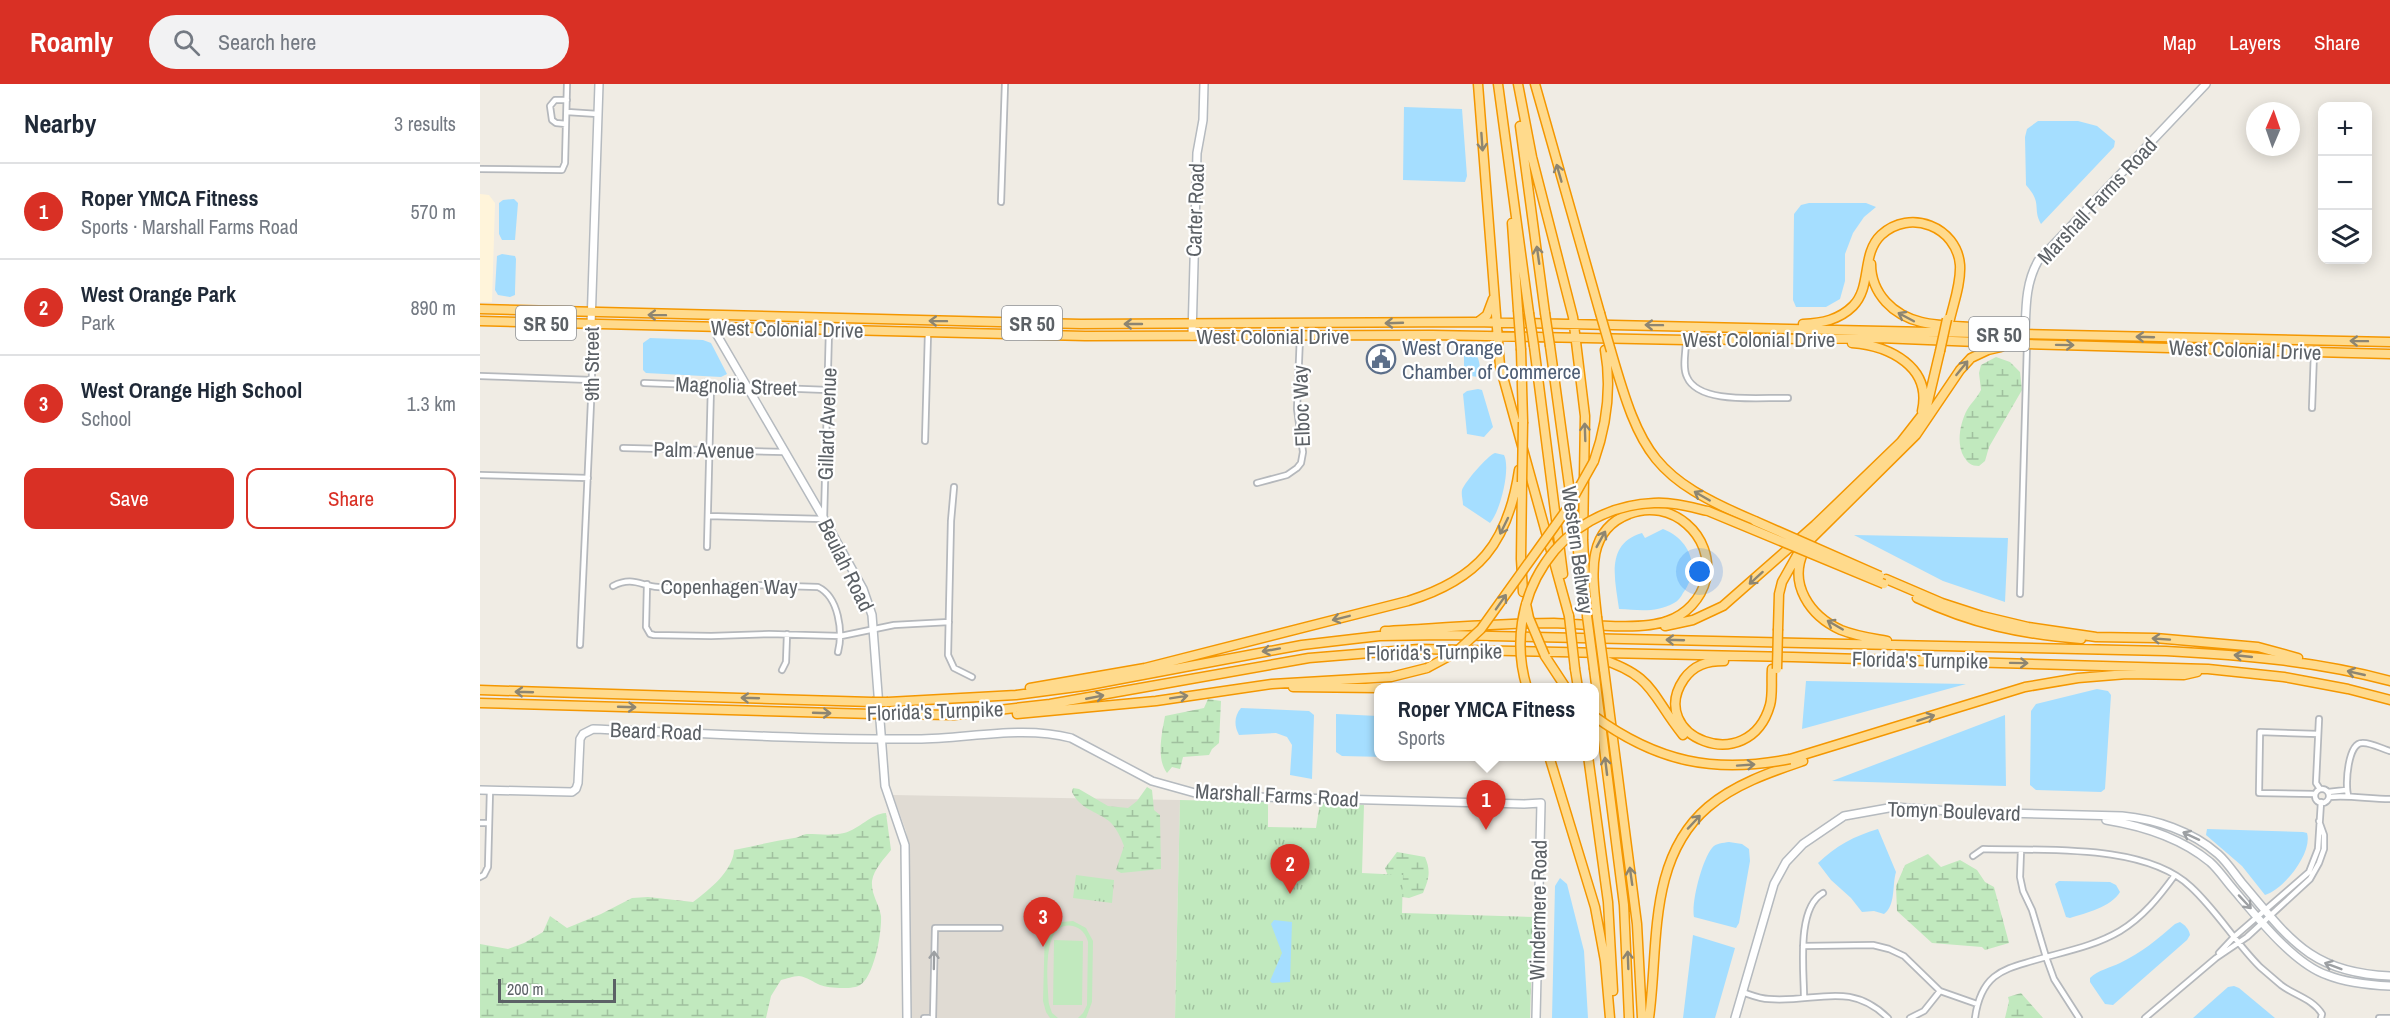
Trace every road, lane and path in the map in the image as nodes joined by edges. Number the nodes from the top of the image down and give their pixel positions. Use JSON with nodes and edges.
{"nodes":[{"id":1,"x":567,"y":84,"type":"edge"},
{"id":2,"x":599,"y":84,"type":"edge"},
{"id":3,"x":1005,"y":84,"type":"edge"},
{"id":4,"x":1204,"y":84,"type":"edge"},
{"id":5,"x":1478,"y":84,"type":"edge"},
{"id":6,"x":1498,"y":84,"type":"edge"},
{"id":7,"x":1516,"y":84,"type":"edge"},
{"id":8,"x":1535,"y":84,"type":"edge"},
{"id":9,"x":2206,"y":84,"type":"edge"},
{"id":10,"x":567,"y":100,"type":"junction"},
{"id":11,"x":567,"y":112,"type":"junction"},
{"id":12,"x":598,"y":114,"type":"junction"},
{"id":13,"x":566,"y":124,"type":"junction"},
{"id":14,"x":480,"y":169,"type":"edge"},
{"id":15,"x":1512,"y":190,"type":"junction"},
{"id":16,"x":1001,"y":202,"type":"dead end"},
{"id":17,"x":1494,"y":296,"type":"junction"},
{"id":18,"x":480,"y":309,"type":"edge"},
{"id":19,"x":591,"y":313,"type":"junction"},
{"id":20,"x":715,"y":316,"type":"junction"},
{"id":21,"x":1949,"y":319,"type":"junction"},
{"id":22,"x":872,"y":320,"type":"junction"},
{"id":23,"x":480,"y":321,"type":"edge"},
{"id":24,"x":999,"y":322,"type":"junction"},
{"id":25,"x":1474,"y":322,"type":"junction"},
{"id":26,"x":1062,"y":323,"type":"junction"},
{"id":27,"x":1427,"y":323,"type":"junction"},
{"id":28,"x":1497,"y":323,"type":"junction"},
{"id":29,"x":1192,"y":324,"type":"junction"},
{"id":30,"x":1302,"y":324,"type":"junction"},
{"id":31,"x":1313,"y":324,"type":"junction"},
{"id":32,"x":591,"y":325,"type":"junction"},
{"id":33,"x":1574,"y":325,"type":"junction"},
{"id":34,"x":1683,"y":326,"type":"junction"},
{"id":35,"x":1732,"y":327,"type":"junction"},
{"id":36,"x":716,"y":328,"type":"junction"},
{"id":37,"x":829,"y":330,"type":"junction"},
{"id":38,"x":928,"y":333,"type":"junction"},
{"id":39,"x":969,"y":334,"type":"junction"},
{"id":40,"x":2025,"y":334,"type":"junction"},
{"id":41,"x":1023,"y":335,"type":"junction"},
{"id":42,"x":1192,"y":336,"type":"junction"},
{"id":43,"x":1274,"y":336,"type":"junction"},
{"id":44,"x":1300,"y":336,"type":"junction"},
{"id":45,"x":1392,"y":336,"type":"junction"},
{"id":46,"x":1497,"y":337,"type":"junction"},
{"id":47,"x":1576,"y":338,"type":"junction"},
{"id":48,"x":1652,"y":339,"type":"junction"},
{"id":49,"x":2266,"y":339,"type":"junction"},
{"id":50,"x":1686,"y":340,"type":"junction"},
{"id":51,"x":1759,"y":340,"type":"junction"},
{"id":52,"x":2390,"y":342,"type":"edge"},
{"id":53,"x":2026,"y":344,"type":"junction"},
{"id":54,"x":1608,"y":350,"type":"junction"},
{"id":55,"x":2266,"y":350,"type":"junction"},
{"id":56,"x":1942,"y":351,"type":"junction"},
{"id":57,"x":2314,"y":352,"type":"junction"},
{"id":58,"x":2388,"y":353,"type":"edge"},
{"id":59,"x":480,"y":376,"type":"edge"},
{"id":60,"x":592,"y":380,"type":"junction"},
{"id":61,"x":645,"y":383,"type":"dead end"},
{"id":62,"x":711,"y":385,"type":"junction"},
{"id":63,"x":746,"y":386,"type":"junction"},
{"id":64,"x":828,"y":390,"type":"junction"},
{"id":65,"x":1788,"y":398,"type":"dead end"},
{"id":66,"x":2312,"y":408,"type":"dead end"},
{"id":67,"x":1929,"y":416,"type":"junction"},
{"id":68,"x":1523,"y":422,"type":"junction"},
{"id":69,"x":1918,"y":422,"type":"junction"},
{"id":70,"x":925,"y":441,"type":"dead end"},
{"id":71,"x":623,"y":448,"type":"dead end"},
{"id":72,"x":708,"y":450,"type":"junction"},
{"id":73,"x":786,"y":452,"type":"junction"},
{"id":74,"x":480,"y":475,"type":"edge"},
{"id":75,"x":588,"y":478,"type":"junction"},
{"id":76,"x":1257,"y":483,"type":"dead end"},
{"id":77,"x":954,"y":487,"type":"dead end"},
{"id":78,"x":708,"y":516,"type":"junction"},
{"id":79,"x":824,"y":519,"type":"junction"},
{"id":80,"x":1815,"y":525,"type":"junction"},
{"id":81,"x":1814,"y":536,"type":"junction"},
{"id":82,"x":707,"y":547,"type":"dead end"},
{"id":83,"x":1885,"y":581,"type":"junction"},
{"id":84,"x":647,"y":584,"type":"junction"},
{"id":85,"x":614,"y":586,"type":"dead end"},
{"id":86,"x":2020,"y":594,"type":"dead end"},
{"id":87,"x":1569,"y":616,"type":"junction"},
{"id":88,"x":1587,"y":616,"type":"junction"},
{"id":89,"x":949,"y":622,"type":"junction"},
{"id":90,"x":1617,"y":625,"type":"junction"},
{"id":91,"x":875,"y":629,"type":"junction"},
{"id":92,"x":1775,"y":629,"type":"junction"},
{"id":93,"x":787,"y":634,"type":"junction"},
{"id":94,"x":842,"y":636,"type":"junction"},
{"id":95,"x":580,"y":645,"type":"dead end"},
{"id":96,"x":1302,"y":645,"type":"junction"},
{"id":97,"x":1911,"y":646,"type":"junction"},
{"id":98,"x":838,"y":652,"type":"dead end"},
{"id":99,"x":1581,"y":653,"type":"junction"},
{"id":100,"x":1793,"y":657,"type":"junction"},
{"id":101,"x":2322,"y":665,"type":"junction"},
{"id":102,"x":1599,"y":669,"type":"junction"},
{"id":103,"x":1774,"y":669,"type":"junction"},
{"id":104,"x":2208,"y":669,"type":"junction"},
{"id":105,"x":782,"y":670,"type":"dead end"},
{"id":106,"x":972,"y":677,"type":"dead end"},
{"id":107,"x":2390,"y":681,"type":"edge"},
{"id":108,"x":1526,"y":683,"type":"edge"},
{"id":109,"x":1563,"y":683,"type":"edge"},
{"id":110,"x":1577,"y":683,"type":"edge"},
{"id":111,"x":1374,"y":688,"type":"edge"},
{"id":112,"x":480,"y":690,"type":"edge"},
{"id":113,"x":1212,"y":692,"type":"junction"},
{"id":114,"x":945,"y":700,"type":"junction"},
{"id":115,"x":2390,"y":700,"type":"edge"},
{"id":116,"x":480,"y":704,"type":"edge"},
{"id":117,"x":954,"y":715,"type":"junction"},
{"id":118,"x":1599,"y":719,"type":"edge"},
{"id":119,"x":2319,"y":719,"type":"dead end"},
{"id":120,"x":2318,"y":734,"type":"junction"},
{"id":121,"x":883,"y":738,"type":"junction"},
{"id":122,"x":2390,"y":751,"type":"edge"},
{"id":123,"x":1544,"y":761,"type":"edge"},
{"id":124,"x":1551,"y":761,"type":"edge"},
{"id":125,"x":1589,"y":761,"type":"edge"},
{"id":126,"x":1789,"y":763,"type":"junction"},
{"id":127,"x":2320,"y":789,"type":"junction"},
{"id":128,"x":480,"y":790,"type":"edge"},
{"id":129,"x":490,"y":790,"type":"junction"},
{"id":130,"x":2347,"y":793,"type":"junction"},
{"id":131,"x":2315,"y":794,"type":"junction"},
{"id":132,"x":2328,"y":795,"type":"junction"},
{"id":133,"x":2390,"y":799,"type":"edge"},
{"id":134,"x":2321,"y":802,"type":"junction"},
{"id":135,"x":1541,"y":803,"type":"joint"},
{"id":136,"x":2088,"y":817,"type":"junction"},
{"id":137,"x":1569,"y":820,"type":"junction"},
{"id":138,"x":480,"y":823,"type":"edge"},
{"id":139,"x":489,"y":823,"type":"junction"},
{"id":140,"x":2021,"y":850,"type":"junction"},
{"id":141,"x":1973,"y":855,"type":"dead end"},
{"id":142,"x":2175,"y":875,"type":"junction"},
{"id":143,"x":480,"y":877,"type":"edge"},
{"id":144,"x":1823,"y":893,"type":"dead end"},
{"id":145,"x":2268,"y":913,"type":"junction"},
{"id":146,"x":2261,"y":919,"type":"junction"},
{"id":147,"x":2247,"y":926,"type":"junction"},
{"id":148,"x":1000,"y":928,"type":"dead end"},
{"id":149,"x":2252,"y":933,"type":"junction"},
{"id":150,"x":2234,"y":936,"type":"junction"},
{"id":151,"x":2239,"y":943,"type":"junction"},
{"id":152,"x":1803,"y":946,"type":"junction"},
{"id":153,"x":2046,"y":957,"type":"junction"},
{"id":154,"x":2216,"y":958,"type":"junction"},
{"id":155,"x":2390,"y":976,"type":"edge"},
{"id":156,"x":2390,"y":986,"type":"edge"},
{"id":157,"x":1940,"y":991,"type":"junction"},
{"id":158,"x":1742,"y":992,"type":"junction"},
{"id":159,"x":1804,"y":997,"type":"junction"},
{"id":160,"x":1977,"y":1004,"type":"junction"},
{"id":161,"x":908,"y":1018,"type":"edge"},
{"id":162,"x":924,"y":1018,"type":"edge"},
{"id":163,"x":931,"y":1018,"type":"edge"},
{"id":164,"x":1536,"y":1018,"type":"edge"},
{"id":165,"x":1611,"y":1018,"type":"edge"},
{"id":166,"x":1629,"y":1018,"type":"edge"},
{"id":167,"x":1642,"y":1018,"type":"edge"},
{"id":168,"x":1649,"y":1018,"type":"edge"},
{"id":169,"x":1735,"y":1018,"type":"edge"},
{"id":170,"x":1888,"y":1018,"type":"edge"},
{"id":171,"x":1910,"y":1018,"type":"edge"},
{"id":172,"x":1975,"y":1018,"type":"edge"},
{"id":173,"x":2079,"y":1018,"type":"edge"},
{"id":174,"x":2145,"y":1018,"type":"edge"},
{"id":175,"x":2321,"y":1018,"type":"edge"},
{"id":176,"x":2379,"y":1018,"type":"edge"},
{"id":177,"x":2390,"y":1018,"type":"edge"}],
"edges":[{"from":1,"to":10,"type":"street"},
{"from":2,"to":12,"type":"street","name":"9th Street"},
{"from":3,"to":16,"type":"street"},
{"from":4,"to":29,"type":"street","name":"Carter Road"},
{"from":5,"to":17,"type":"highway","one_way":true},
{"from":6,"to":15,"type":"highway","name":"Western Beltway"},
{"from":7,"to":33,"type":"highway"},
{"from":88,"to":7,"type":"highway","name":"Western Beltway","one_way":true,"bridge":true},
{"from":54,"to":8,"type":"highway","one_way":true,"bridge":true},
{"from":9,"to":40,"type":"street","name":"Marshall Farms Road"},
{"from":10,"to":11,"type":"street"},
{"from":10,"to":13,"type":"street"},
{"from":11,"to":12,"type":"street"},
{"from":11,"to":13,"type":"street"},
{"from":12,"to":19,"type":"street","name":"9th Street"},
{"from":13,"to":14,"type":"street"},
{"from":15,"to":68,"type":"highway","bridge":true},
{"from":15,"to":87,"type":"highway","name":"Western Beltway","bridge":true},
{"from":17,"to":25,"type":"highway"},
{"from":17,"to":28,"type":"highway"},
{"from":18,"to":19,"type":"highway","name":"West Colonial Drive","number":"SR 50"},
{"from":20,"to":19,"type":"highway","name":"West Colonial Drive","number":"SR 50","one_way":true},
{"from":19,"to":32,"type":"street","name":"9th Street"},
{"from":20,"to":22,"type":"highway","name":"West Colonial Drive","number":"SR 50"},
{"from":20,"to":36,"type":"street","name":"Beulah Road"},
{"from":21,"to":35,"type":"highway"},
{"from":40,"to":21,"type":"highway","one_way":true},
{"from":21,"to":56,"type":"highway","bridge":true},
{"from":24,"to":22,"type":"highway","name":"West Colonial Drive","number":"SR 50","one_way":true},
{"from":22,"to":37,"type":"highway"},
{"from":23,"to":32,"type":"highway","name":"West Colonial Drive","number":"SR 50"},
{"from":24,"to":26,"type":"highway","name":"West Colonial Drive","number":"SR 50"},
{"from":24,"to":39,"type":"highway"},
{"from":25,"to":27,"type":"highway","name":"West Colonial Drive","number":"SR 50"},
{"from":25,"to":28,"type":"highway","name":"West Colonial Drive","number":"SR 50"},
{"from":29,"to":26,"type":"highway","name":"West Colonial Drive","number":"SR 50","one_way":true},
{"from":26,"to":41,"type":"highway"},
{"from":27,"to":31,"type":"highway","name":"West Colonial Drive","number":"SR 50","one_way":true},
{"from":27,"to":45,"type":"highway"},
{"from":28,"to":33,"type":"highway","name":"West Colonial Drive","number":"SR 50"},
{"from":28,"to":46,"type":"highway"},
{"from":29,"to":30,"type":"highway","name":"West Colonial Drive","number":"SR 50"},
{"from":29,"to":42,"type":"street","name":"Carter Road"},
{"from":30,"to":31,"type":"highway","name":"West Colonial Drive","number":"SR 50"},
{"from":30,"to":43,"type":"highway"},
{"from":31,"to":44,"type":"highway"},
{"from":32,"to":36,"type":"highway","name":"West Colonial Drive","number":"SR 50"},
{"from":32,"to":60,"type":"street","name":"9th Street"},
{"from":34,"to":33,"type":"highway","name":"West Colonial Drive","number":"SR 50","one_way":true},
{"from":33,"to":47,"type":"highway"},
{"from":34,"to":35,"type":"highway","name":"West Colonial Drive","number":"SR 50"},
{"from":34,"to":48,"type":"highway"},
{"from":35,"to":40,"type":"highway","name":"West Colonial Drive","number":"SR 50"},
{"from":35,"to":50,"type":"highway"},
{"from":36,"to":37,"type":"highway","name":"West Colonial Drive","number":"SR 50"},
{"from":36,"to":63,"type":"street","name":"Beulah Road"},
{"from":37,"to":38,"type":"highway","name":"West Colonial Drive","number":"SR 50"},
{"from":37,"to":64,"type":"street","name":"Gillard Avenue"},
{"from":38,"to":39,"type":"highway","name":"West Colonial Drive","number":"SR 50"},
{"from":38,"to":70,"type":"street"},
{"from":39,"to":41,"type":"highway","name":"West Colonial Drive","number":"SR 50"},
{"from":49,"to":40,"type":"highway","name":"West Colonial Drive","number":"SR 50","one_way":true},
{"from":41,"to":42,"type":"highway","name":"West Colonial Drive","number":"SR 50"},
{"from":42,"to":43,"type":"highway","name":"West Colonial Drive","number":"SR 50"},
{"from":43,"to":44,"type":"highway","name":"West Colonial Drive","number":"SR 50"},
{"from":44,"to":45,"type":"highway","name":"West Colonial Drive","number":"SR 50"},
{"from":44,"to":76,"type":"street","name":"Elboc Way"},
{"from":45,"to":46,"type":"highway","name":"West Colonial Drive","number":"SR 50"},
{"from":46,"to":47,"type":"highway","name":"West Colonial Drive","number":"SR 50"},
{"from":46,"to":87,"type":"highway"},
{"from":47,"to":48,"type":"highway","name":"West Colonial Drive","number":"SR 50"},
{"from":88,"to":47,"type":"highway","one_way":true},
{"from":48,"to":50,"type":"highway","name":"West Colonial Drive","number":"SR 50"},
{"from":52,"to":49,"type":"highway","name":"West Colonial Drive","number":"SR 50","one_way":true},
{"from":49,"to":55,"type":"highway"},
{"from":50,"to":51,"type":"highway","name":"West Colonial Drive","number":"SR 50"},
{"from":50,"to":65,"type":"street"},
{"from":51,"to":53,"type":"highway","name":"West Colonial Drive","number":"SR 50"},
{"from":51,"to":69,"type":"highway"},
{"from":53,"to":55,"type":"highway","name":"West Colonial Drive","number":"SR 50","one_way":true},
{"from":67,"to":53,"type":"highway","one_way":true},
{"from":53,"to":86,"type":"street"},
{"from":83,"to":54,"type":"highway","one_way":true,"bridge":true},
{"from":113,"to":54,"type":"highway","one_way":true,"bridge":true},
{"from":55,"to":57,"type":"highway","name":"West Colonial Drive","number":"SR 50"},
{"from":56,"to":67,"type":"highway"},
{"from":56,"to":69,"type":"highway"},
{"from":57,"to":58,"type":"highway","name":"West Colonial Drive","number":"SR 50"},
{"from":57,"to":66,"type":"street"},
{"from":59,"to":60,"type":"street"},
{"from":60,"to":75,"type":"street","name":"9th Street"},
{"from":61,"to":62,"type":"street","name":"Magnolia Street"},
{"from":62,"to":63,"type":"street","name":"Magnolia Street"},
{"from":62,"to":72,"type":"street"},
{"from":63,"to":64,"type":"street","name":"Magnolia Street"},
{"from":63,"to":73,"type":"street","name":"Beulah Road"},
{"from":64,"to":79,"type":"street","name":"Gillard Avenue"},
{"from":67,"to":81,"type":"highway"},
{"from":68,"to":109,"type":"highway","bridge":true},
{"from":68,"to":114,"type":"highway","one_way":true,"bridge":true},
{"from":69,"to":80,"type":"highway"},
{"from":71,"to":72,"type":"street","name":"Palm Avenue"},
{"from":72,"to":73,"type":"street","name":"Palm Avenue"},
{"from":72,"to":78,"type":"street"},
{"from":73,"to":79,"type":"street","name":"Beulah Road"},
{"from":74,"to":75,"type":"street"},
{"from":75,"to":95,"type":"street","name":"9th Street"},
{"from":77,"to":89,"type":"street"},
{"from":78,"to":79,"type":"street"},
{"from":78,"to":82,"type":"street"},
{"from":79,"to":91,"type":"street","name":"Beulah Road"},
{"from":80,"to":90,"type":"highway","one_way":true},
{"from":80,"to":92,"type":"highway"},
{"from":81,"to":92,"type":"highway"},
{"from":97,"to":81,"type":"highway","one_way":true},
{"from":101,"to":83,"type":"highway","one_way":true},
{"from":83,"to":108,"type":"highway","bridge":true},
{"from":84,"to":85,"type":"street"},
{"from":84,"to":93,"type":"street","name":"Copenhagen Way"},
{"from":84,"to":94,"type":"street","name":"Copenhagen Way"},
{"from":87,"to":110,"type":"highway","name":"Western Beltway","bridge":true},
{"from":88,"to":102,"type":"highway","name":"Western Beltway","bridge":true},
{"from":89,"to":91,"type":"street","name":"Copenhagen Way"},
{"from":89,"to":106,"type":"street"},
{"from":90,"to":96,"type":"highway"},
{"from":102,"to":90,"type":"highway","one_way":true,"bridge":true},
{"from":91,"to":94,"type":"street","name":"Copenhagen Way"},
{"from":91,"to":121,"type":"street","name":"Beulah Road"},
{"from":92,"to":103,"type":"highway"},
{"from":93,"to":94,"type":"street","name":"Copenhagen Way"},
{"from":93,"to":105,"type":"street"},
{"from":94,"to":98,"type":"street"},
{"from":97,"to":96,"type":"highway","name":"Florida's Turnpike","one_way":true},
{"from":96,"to":114,"type":"highway","name":"Florida's Turnpike","one_way":true},
{"from":101,"to":97,"type":"highway","name":"Florida's Turnpike","one_way":true},
{"from":99,"to":100,"type":"highway","name":"Florida's Turnpike"},
{"from":99,"to":103,"type":"highway"},
{"from":117,"to":99,"type":"highway","name":"Florida's Turnpike","one_way":true},
{"from":100,"to":103,"type":"highway"},
{"from":100,"to":104,"type":"highway","name":"Florida's Turnpike","one_way":true},
{"from":107,"to":101,"type":"highway","name":"Florida's Turnpike","one_way":true},
{"from":166,"to":102,"type":"highway","name":"Western Beltway","one_way":true},
{"from":167,"to":102,"type":"highway","one_way":true},
{"from":104,"to":115,"type":"highway","name":"Florida's Turnpike"},
{"from":126,"to":104,"type":"highway","one_way":true},
{"from":111,"to":113,"type":"highway"},
{"from":114,"to":112,"type":"highway","name":"Florida's Turnpike","one_way":true,"bridge":true},
{"from":117,"to":113,"type":"highway","one_way":true},
{"from":116,"to":117,"type":"highway","name":"Florida's Turnpike","one_way":true,"bridge":true},
{"from":118,"to":126,"type":"highway","one_way":true,"bridge":true},
{"from":119,"to":120,"type":"street"},
{"from":120,"to":127,"type":"street"},
{"from":120,"to":131,"type":"street"},
{"from":121,"to":129,"type":"street","name":"Beard Road"},
{"from":121,"to":135,"type":"street","name":"Marshall Farms Road"},
{"from":121,"to":161,"type":"street","name":"Beulah Road"},
{"from":122,"to":130,"type":"street"},
{"from":123,"to":137,"type":"highway"},
{"from":124,"to":137,"type":"highway"},
{"from":125,"to":165,"type":"highway"},
{"from":168,"to":126,"type":"highway","one_way":true},
{"from":127,"to":131,"type":"street"},
{"from":127,"to":132,"type":"street"},
{"from":128,"to":129,"type":"street","name":"Beard Road"},
{"from":129,"to":139,"type":"street"},
{"from":130,"to":132,"type":"street"},
{"from":130,"to":133,"type":"street"},
{"from":131,"to":134,"type":"street"},
{"from":132,"to":134,"type":"street"},
{"from":134,"to":145,"type":"street"},
{"from":135,"to":164,"type":"street","name":"Windermere Road"},
{"from":145,"to":136,"type":"street","name":"Tomyn Boulevard","one_way":true},
{"from":136,"to":146,"type":"street","name":"Tomyn Boulevard","one_way":true},
{"from":136,"to":158,"type":"street","name":"Tomyn Boulevard"},
{"from":137,"to":165,"type":"highway"},
{"from":138,"to":139,"type":"street"},
{"from":139,"to":143,"type":"street"},
{"from":140,"to":141,"type":"street"},
{"from":140,"to":142,"type":"street"},
{"from":140,"to":153,"type":"street"},
{"from":142,"to":150,"type":"street"},
{"from":142,"to":153,"type":"street"},
{"from":144,"to":152,"type":"street"},
{"from":145,"to":146,"type":"street"},
{"from":155,"to":145,"type":"street","name":"Tomyn Boulevard","one_way":true},
{"from":146,"to":147,"type":"street"},
{"from":146,"to":149,"type":"street"},
{"from":146,"to":156,"type":"street","name":"Tomyn Boulevard"},
{"from":147,"to":149,"type":"street"},
{"from":147,"to":150,"type":"street"},
{"from":163,"to":148,"type":"street","one_way":true},
{"from":149,"to":151,"type":"street"},
{"from":150,"to":151,"type":"street"},
{"from":150,"to":154,"type":"street"},
{"from":151,"to":154,"type":"street"},
{"from":151,"to":175,"type":"street"},
{"from":152,"to":157,"type":"street"},
{"from":152,"to":159,"type":"street"},
{"from":153,"to":160,"type":"street"},
{"from":153,"to":173,"type":"street"},
{"from":154,"to":174,"type":"street"},
{"from":157,"to":160,"type":"street"},
{"from":157,"to":171,"type":"street"},
{"from":158,"to":159,"type":"street"},
{"from":158,"to":169,"type":"street","name":"Tomyn Boulevard"},
{"from":159,"to":170,"type":"street"},
{"from":160,"to":172,"type":"street"},
{"from":162,"to":163,"type":"street"},
{"from":176,"to":177,"type":"street"}]}
